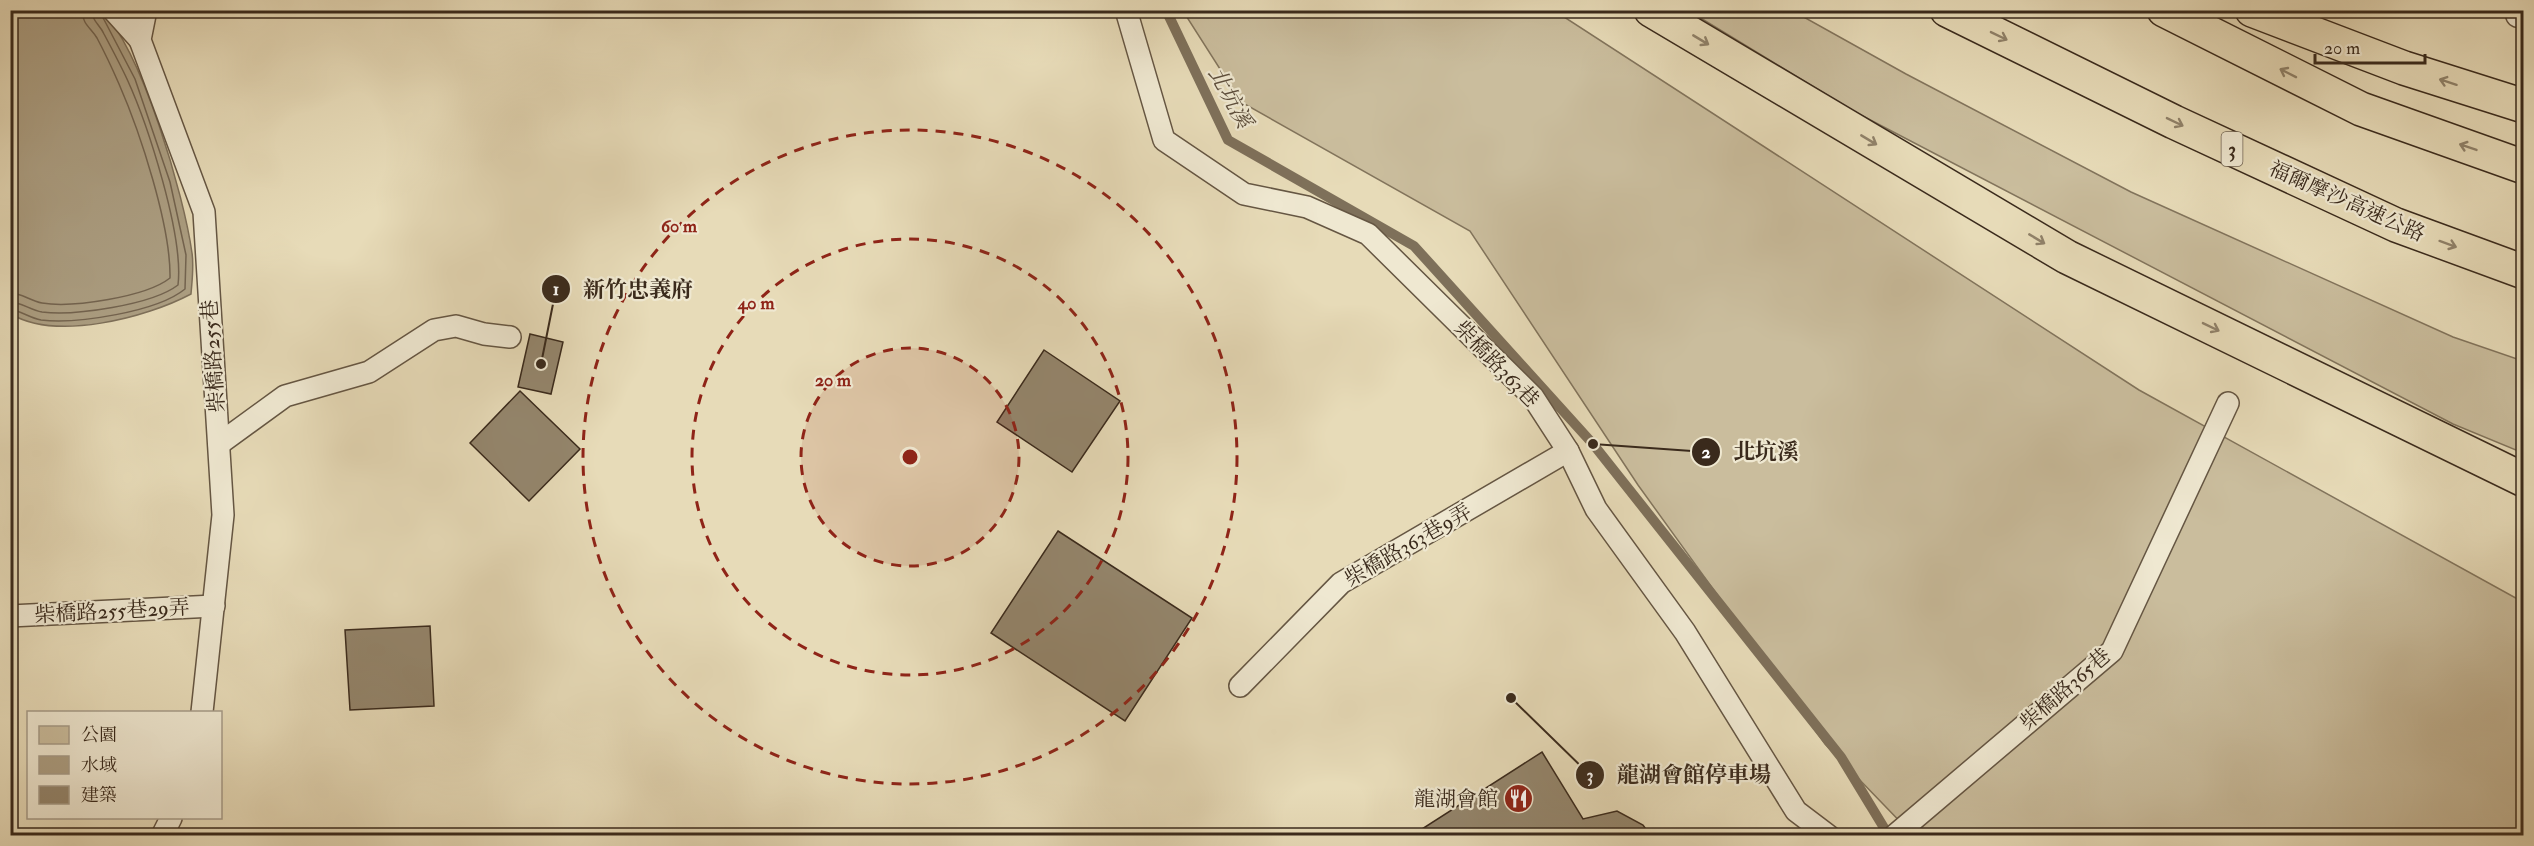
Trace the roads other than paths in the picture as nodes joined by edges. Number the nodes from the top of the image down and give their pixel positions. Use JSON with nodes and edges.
{"nodes":[{"id":1,"x":113,"y":10,"type":"edge"},
{"id":2,"x":146,"y":10,"type":"edge"},
{"id":3,"x":1126,"y":10,"type":"edge"},
{"id":4,"x":1651,"y":10,"type":"edge"},
{"id":5,"x":1947,"y":10,"type":"edge"},
{"id":6,"x":2164,"y":10,"type":"edge"},
{"id":7,"x":2252,"y":10,"type":"edge"},
{"id":8,"x":140,"y":40,"type":"junction"},
{"id":9,"x":2523,"y":106,"type":"edge"},
{"id":10,"x":2523,"y":166,"type":"edge"},
{"id":11,"x":2523,"y":272,"type":"edge"},
{"id":12,"x":510,"y":337,"type":"dead end"},
{"id":13,"x":2228,"y":404,"type":"dead end"},
{"id":14,"x":219,"y":444,"type":"junction"},
{"id":15,"x":1568,"y":452,"type":"junction"},
{"id":16,"x":2523,"y":480,"type":"edge"},
{"id":17,"x":214,"y":606,"type":"junction"},
{"id":18,"x":10,"y":616,"type":"edge"},
{"id":19,"x":1240,"y":686,"type":"dead end"},
{"id":20,"x":202,"y":711,"type":"edge"},
{"id":21,"x":170,"y":819,"type":"edge"},
{"id":22,"x":1902,"y":829,"type":"edge"},
{"id":23,"x":162,"y":836,"type":"edge"},
{"id":24,"x":1830,"y":836,"type":"edge"}],
"edges":[{"from":1,"to":8,"type":"lane"},
{"from":2,"to":8,"type":"lane"},
{"from":3,"to":15,"type":"lane","name":"柴橋路363巷"},
{"from":4,"to":16,"type":"highway","one_way":true},
{"from":5,"to":11,"type":"highway","name":"福爾摩沙高速公路","number":"3","one_way":true},
{"from":10,"to":6,"type":"highway","one_way":true},
{"from":9,"to":7,"type":"highway","one_way":true},
{"from":8,"to":14,"type":"lane","name":"柴橋路255巷"},
{"from":12,"to":14,"type":"lane"},
{"from":13,"to":22,"type":"lane","name":"柴橋路365巷"},
{"from":14,"to":17,"type":"lane","name":"柴橋路255巷"},
{"from":15,"to":19,"type":"lane","name":"柴橋路363巷9弄"},
{"from":15,"to":24,"type":"lane","name":"柴橋路363巷"},
{"from":17,"to":18,"type":"lane","name":"柴橋路255巷29弄"},
{"from":17,"to":20,"type":"lane","name":"柴橋路255巷"},
{"from":21,"to":23,"type":"lane"}]}
